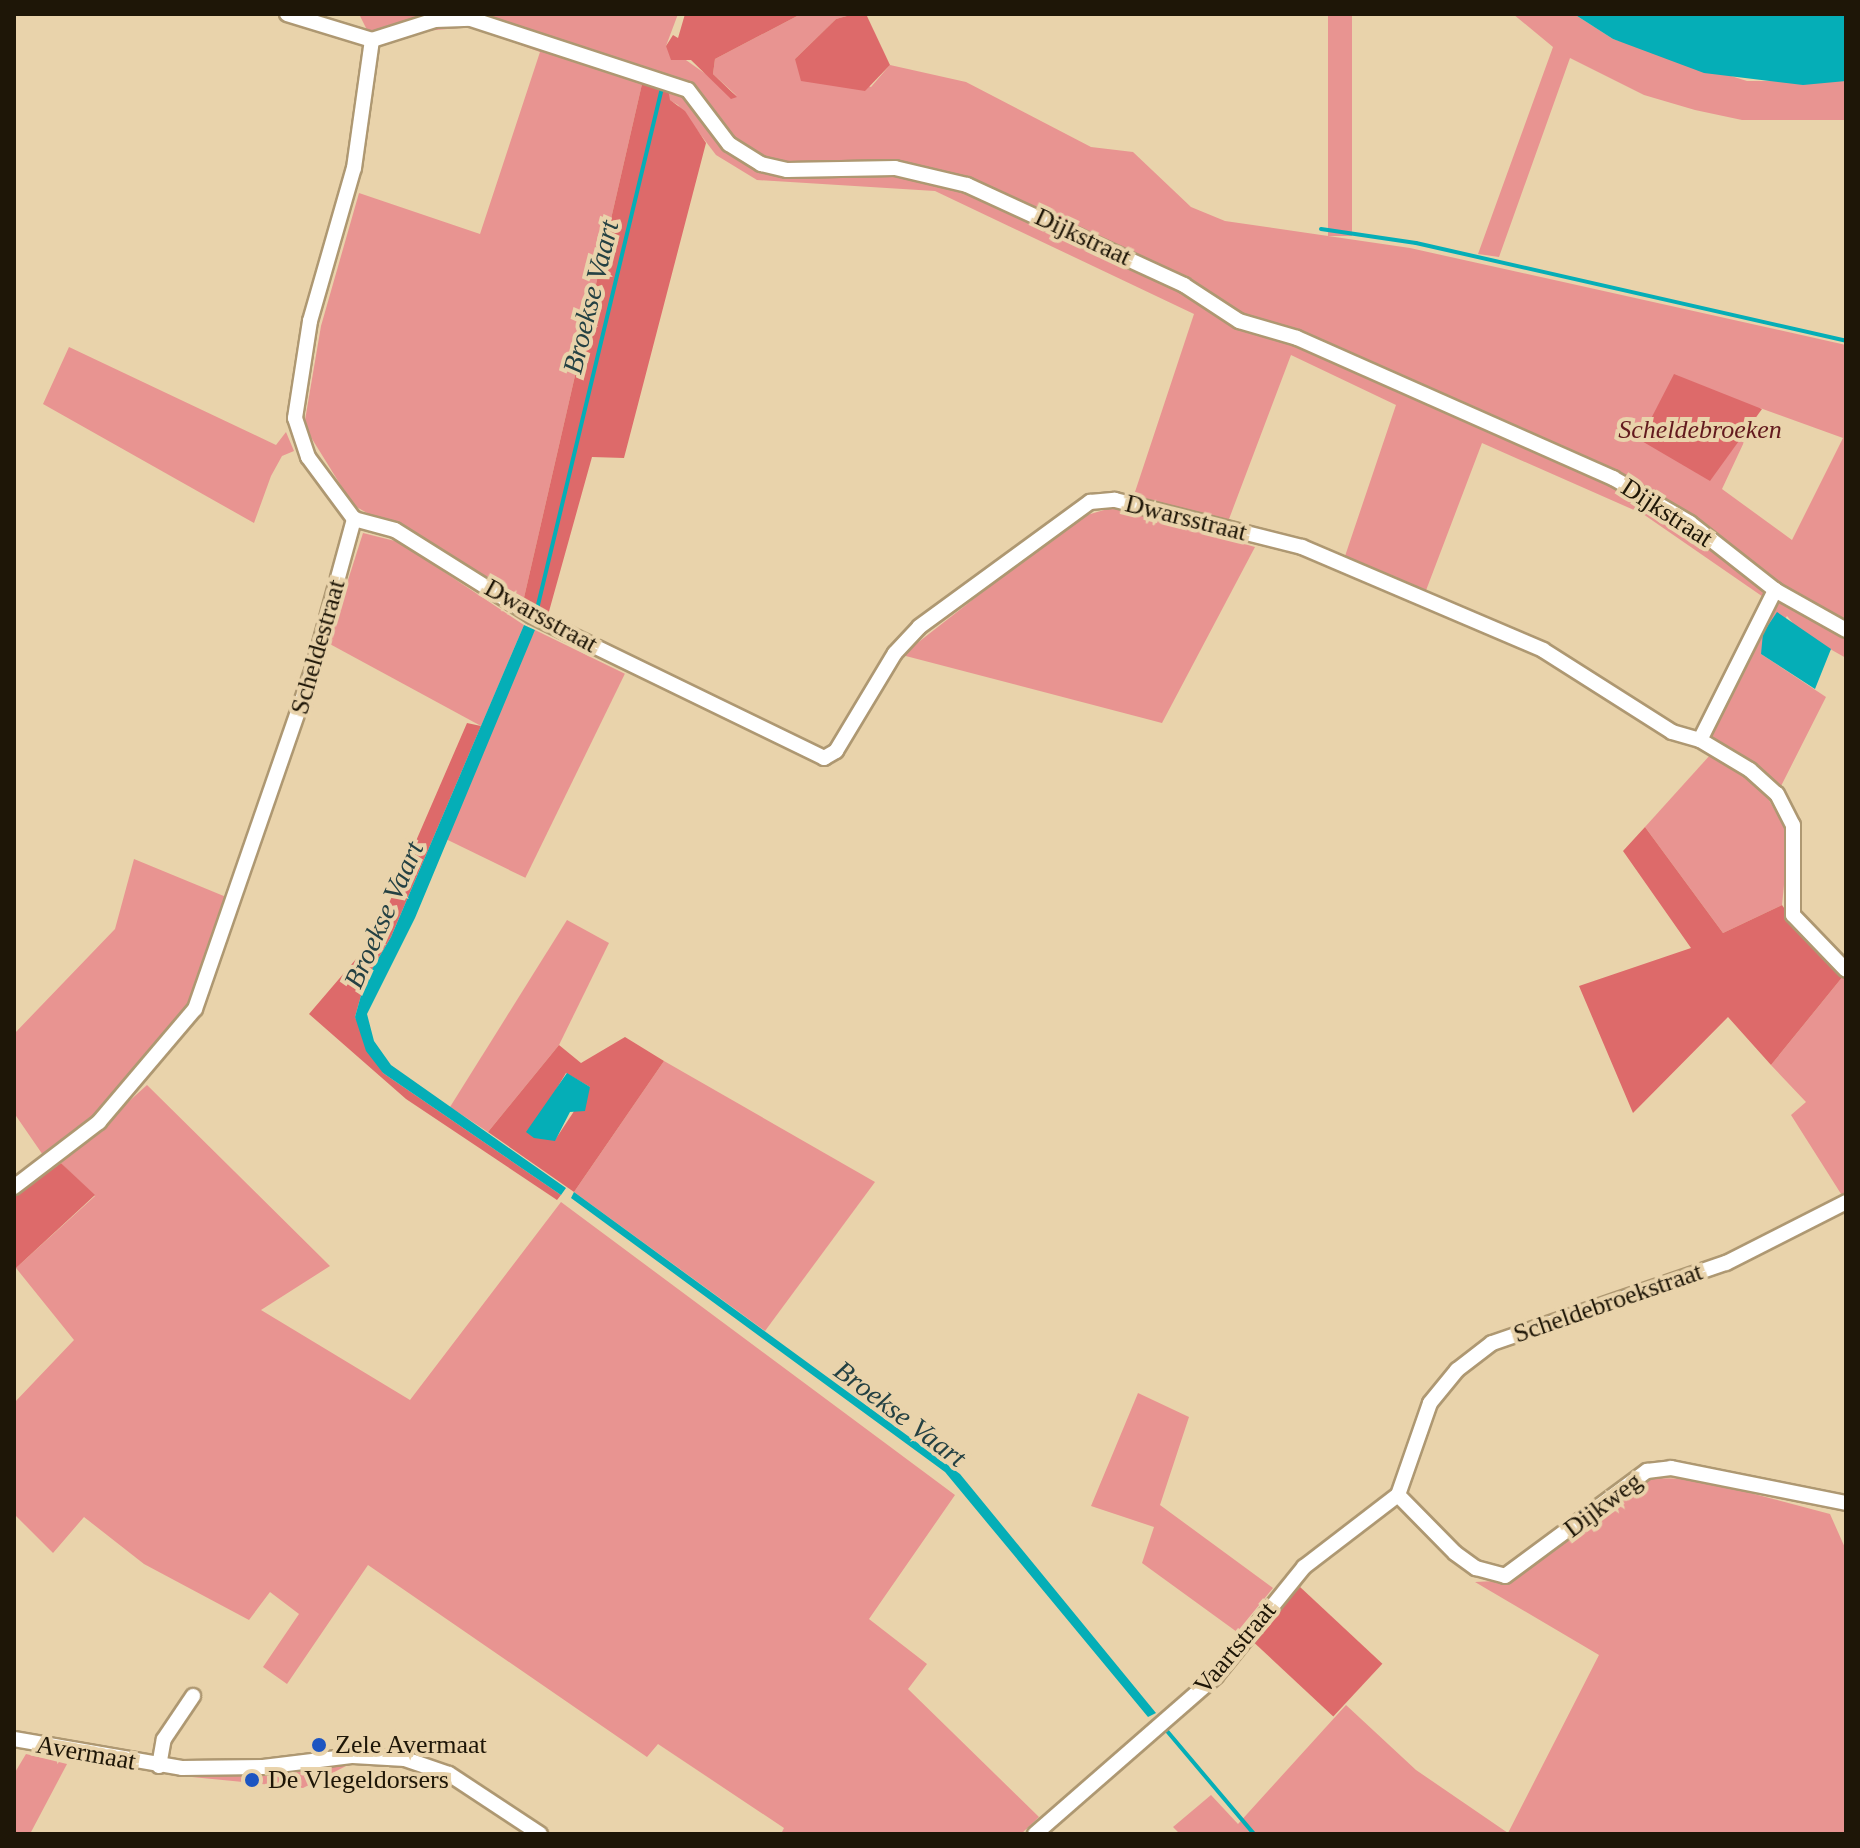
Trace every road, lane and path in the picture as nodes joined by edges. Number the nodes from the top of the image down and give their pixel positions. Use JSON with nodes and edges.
{"nodes":[{"id":1,"x":287,"y":14,"type":"edge"},
{"id":2,"x":372,"y":40,"type":"junction"},
{"id":3,"x":354,"y":519,"type":"junction"},
{"id":4,"x":1775,"y":590,"type":"junction"},
{"id":5,"x":1846,"y":630,"type":"edge"},
{"id":6,"x":1700,"y":740,"type":"junction"},
{"id":7,"x":1846,"y":970,"type":"edge"},
{"id":8,"x":14,"y":1187,"type":"edge"},
{"id":9,"x":1846,"y":1202,"type":"edge"},
{"id":10,"x":1398,"y":1495,"type":"junction"},
{"id":11,"x":1846,"y":1503,"type":"edge"},
{"id":12,"x":193,"y":1696,"type":"dead end"},
{"id":13,"x":14,"y":1739,"type":"edge"},
{"id":14,"x":159,"y":1766,"type":"junction"},
{"id":15,"x":540,"y":1834,"type":"edge"},
{"id":16,"x":1035,"y":1834,"type":"edge"}],
"edges":[{"from":1,"to":2,"type":"street"},
{"from":2,"to":3,"type":"street"},
{"from":2,"to":4,"type":"street","name":"Dijkstraat"},
{"from":3,"to":6,"type":"street","name":"Dwarsstraat"},
{"from":3,"to":8,"type":"street","name":"Scheldestraat"},
{"from":4,"to":5,"type":"street","name":"Dijkstraat"},
{"from":4,"to":6,"type":"street"},
{"from":6,"to":7,"type":"street","name":"Dwarsstraat"},
{"from":9,"to":10,"type":"street","name":"Scheldebroekstraat"},
{"from":10,"to":11,"type":"street","name":"Dijkweg"},
{"from":10,"to":16,"type":"street","name":"Vaartstraat"},
{"from":12,"to":14,"type":"street","name":"Avermaat"},
{"from":13,"to":14,"type":"street","name":"Avermaat"},
{"from":14,"to":15,"type":"street","name":"Avermaat"}]}
